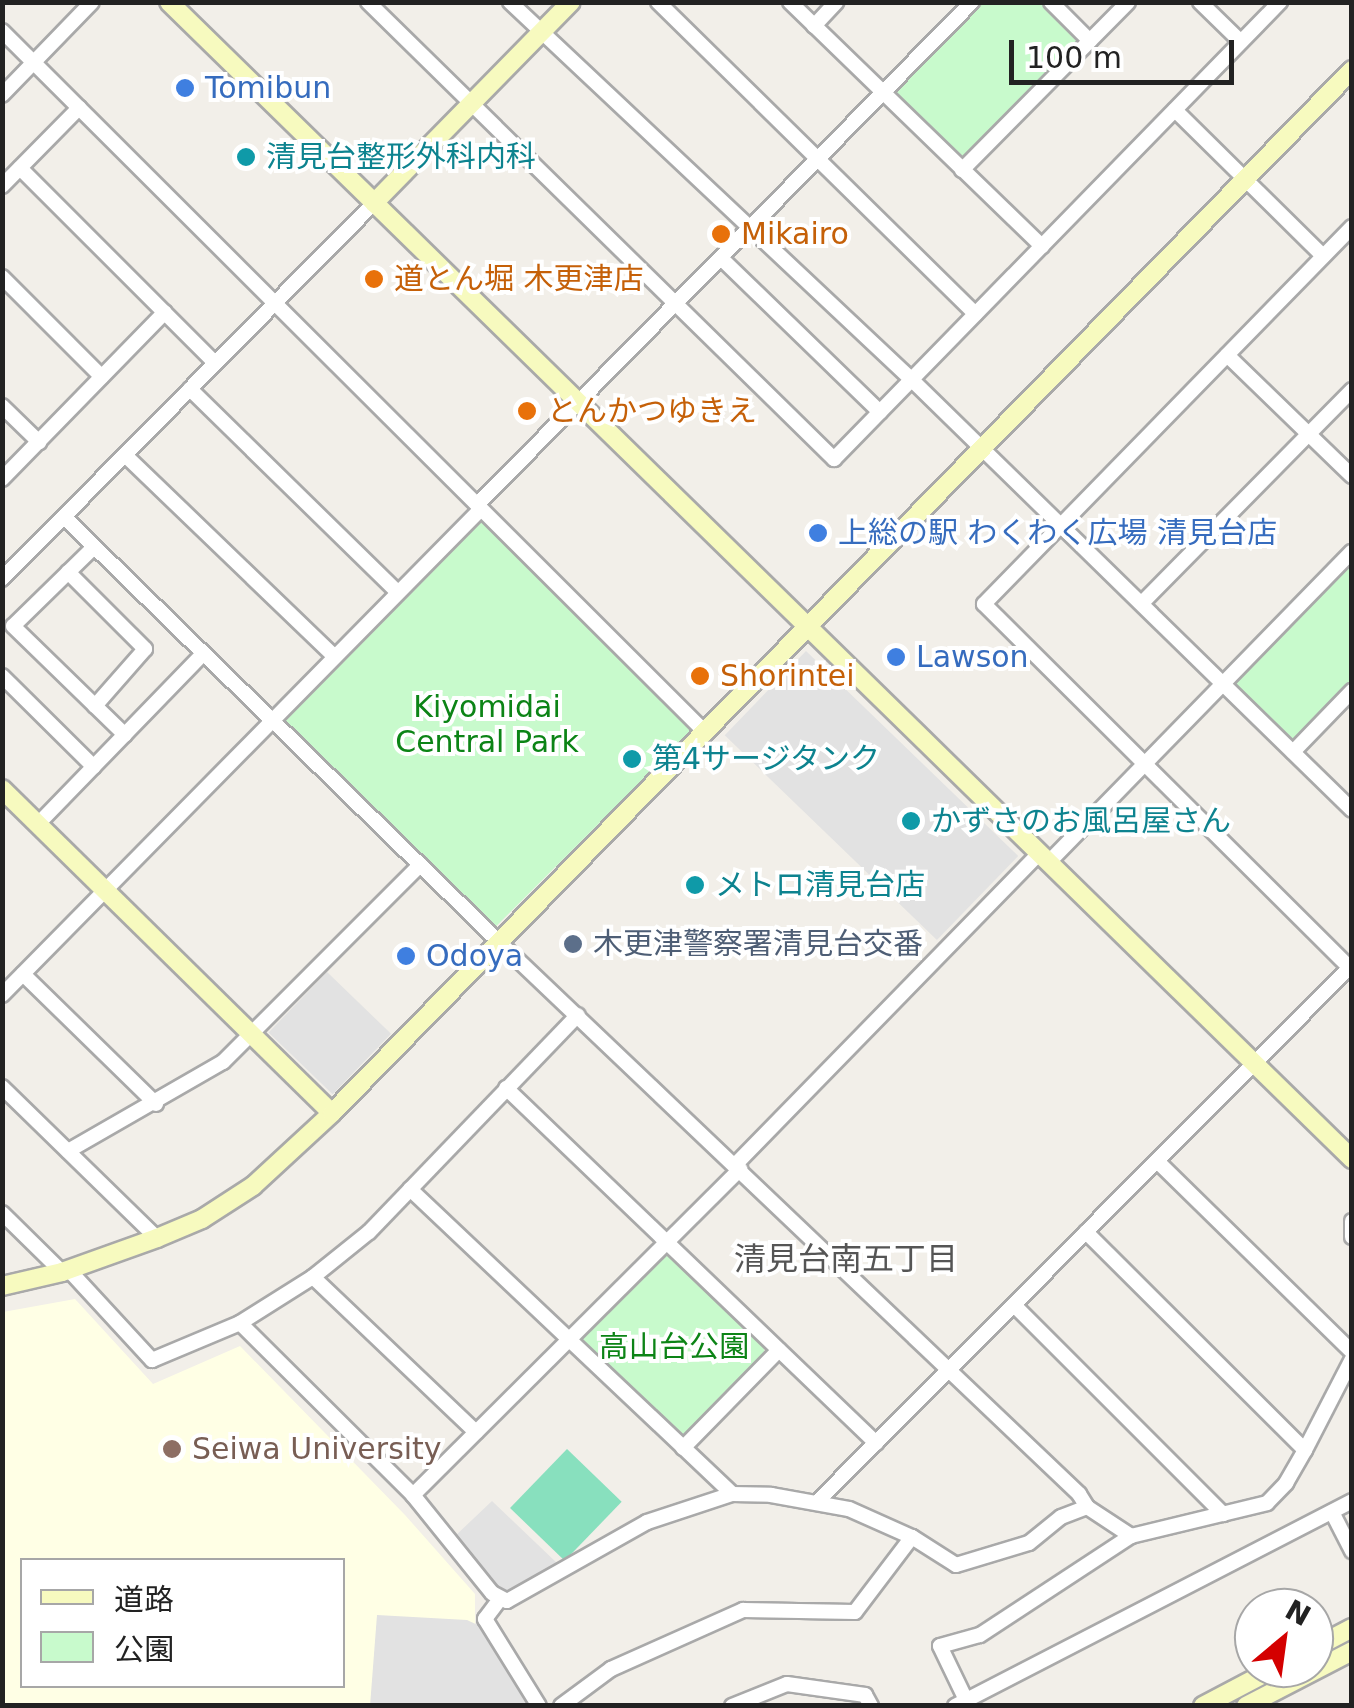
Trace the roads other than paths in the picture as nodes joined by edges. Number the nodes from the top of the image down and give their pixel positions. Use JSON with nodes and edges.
{"nodes":[{"id":1,"x":92,"y":2,"type":"edge"},
{"id":2,"x":168,"y":2,"type":"edge"},
{"id":3,"x":368,"y":2,"type":"edge"},
{"id":4,"x":510,"y":2,"type":"edge"},
{"id":5,"x":571,"y":2,"type":"edge"},
{"id":6,"x":658,"y":2,"type":"edge"},
{"id":7,"x":790,"y":2,"type":"edge"},
{"id":8,"x":836,"y":2,"type":"edge"},
{"id":9,"x":972,"y":2,"type":"edge"},
{"id":10,"x":1050,"y":2,"type":"edge"},
{"id":11,"x":1128,"y":2,"type":"edge"},
{"id":12,"x":1200,"y":2,"type":"edge"},
{"id":13,"x":1280,"y":2,"type":"edge"},
{"id":14,"x":814,"y":26,"type":"junction"},
{"id":15,"x":2,"y":31,"type":"edge"},
{"id":16,"x":541,"y":33,"type":"junction"},
{"id":17,"x":1090,"y":40,"type":"junction"},
{"id":18,"x":1241,"y":42,"type":"junction"},
{"id":19,"x":34,"y":62,"type":"junction"},
{"id":20,"x":1352,"y":70,"type":"edge"},
{"id":21,"x":2,"y":95,"type":"edge"},
{"id":22,"x":884,"y":95,"type":"junction"},
{"id":23,"x":471,"y":104,"type":"junction"},
{"id":24,"x":79,"y":108,"type":"junction"},
{"id":25,"x":1175,"y":110,"type":"junction"},
{"id":26,"x":820,"y":160,"type":"junction"},
{"id":27,"x":20,"y":168,"type":"junction"},
{"id":28,"x":962,"y":170,"type":"junction"},
{"id":29,"x":1245,"y":179,"type":"junction"},
{"id":30,"x":2,"y":186,"type":"edge"},
{"id":31,"x":374,"y":203,"type":"junction"},
{"id":32,"x":1352,"y":227,"type":"edge"},
{"id":33,"x":751,"y":229,"type":"junction"},
{"id":34,"x":1042,"y":246,"type":"junction"},
{"id":35,"x":1323,"y":256,"type":"junction"},
{"id":36,"x":722,"y":258,"type":"junction"},
{"id":37,"x":2,"y":277,"type":"edge"},
{"id":38,"x":275,"y":303,"type":"junction"},
{"id":39,"x":676,"y":304,"type":"junction"},
{"id":40,"x":165,"y":312,"type":"junction"},
{"id":41,"x":976,"y":314,"type":"junction"},
{"id":42,"x":1227,"y":355,"type":"junction"},
{"id":43,"x":216,"y":363,"type":"junction"},
{"id":44,"x":102,"y":376,"type":"junction"},
{"id":45,"x":912,"y":380,"type":"junction"},
{"id":46,"x":190,"y":389,"type":"junction"},
{"id":47,"x":1352,"y":390,"type":"edge"},
{"id":48,"x":578,"y":402,"type":"junction"},
{"id":49,"x":2,"y":406,"type":"edge"},
{"id":50,"x":880,"y":412,"type":"junction"},
{"id":51,"x":1308,"y":434,"type":"junction"},
{"id":52,"x":39,"y":442,"type":"junction"},
{"id":53,"x":982,"y":448,"type":"junction"},
{"id":54,"x":125,"y":455,"type":"junction"},
{"id":55,"x":1352,"y":476,"type":"edge"},
{"id":56,"x":2,"y":479,"type":"edge"},
{"id":57,"x":479,"y":507,"type":"junction"},
{"id":58,"x":64,"y":517,"type":"junction"},
{"id":59,"x":1062,"y":525,"type":"junction"},
{"id":60,"x":94,"y":547,"type":"junction"},
{"id":61,"x":1352,"y":552,"type":"edge"},
{"id":62,"x":68,"y":572,"type":"junction"},
{"id":63,"x":2,"y":579,"type":"edge"},
{"id":64,"x":398,"y":594,"type":"junction"},
{"id":65,"x":1142,"y":604,"type":"junction"},
{"id":66,"x":806,"y":627,"type":"junction"},
{"id":67,"x":204,"y":654,"type":"junction"},
{"id":68,"x":335,"y":658,"type":"junction"},
{"id":69,"x":2,"y":676,"type":"edge"},
{"id":70,"x":1223,"y":684,"type":"junction"},
{"id":71,"x":1352,"y":691,"type":"edge"},
{"id":72,"x":95,"y":706,"type":"junction"},
{"id":73,"x":272,"y":721,"type":"junction"},
{"id":74,"x":702,"y":729,"type":"junction"},
{"id":75,"x":125,"y":735,"type":"junction"},
{"id":76,"x":1293,"y":752,"type":"junction"},
{"id":77,"x":1145,"y":764,"type":"junction"},
{"id":78,"x":94,"y":767,"type":"junction"},
{"id":79,"x":2,"y":789,"type":"edge"},
{"id":80,"x":1352,"y":810,"type":"edge"},
{"id":81,"x":38,"y":824,"type":"junction"},
{"id":82,"x":1044,"y":859,"type":"junction"},
{"id":83,"x":420,"y":865,"type":"junction"},
{"id":84,"x":106,"y":890,"type":"junction"},
{"id":85,"x":499,"y":942,"type":"junction"},
{"id":86,"x":1350,"y":968,"type":"edge"},
{"id":87,"x":23,"y":974,"type":"junction"},
{"id":88,"x":2,"y":995,"type":"edge"},
{"id":89,"x":578,"y":1016,"type":"junction"},
{"id":90,"x":254,"y":1036,"type":"junction"},
{"id":91,"x":1254,"y":1064,"type":"junction"},
{"id":92,"x":2,"y":1087,"type":"edge"},
{"id":93,"x":506,"y":1088,"type":"junction"},
{"id":94,"x":156,"y":1104,"type":"junction"},
{"id":95,"x":332,"y":1112,"type":"junction"},
{"id":96,"x":68,"y":1151,"type":"junction"},
{"id":97,"x":1352,"y":1159,"type":"edge"},
{"id":98,"x":1157,"y":1160,"type":"junction"},
{"id":99,"x":738,"y":1166,"type":"junction"},
{"id":100,"x":410,"y":1190,"type":"junction"},
{"id":101,"x":2,"y":1213,"type":"edge"},
{"id":102,"x":1352,"y":1221,"type":"edge"},
{"id":103,"x":1086,"y":1232,"type":"junction"},
{"id":104,"x":1352,"y":1237,"type":"edge"},
{"id":105,"x":157,"y":1238,"type":"junction"},
{"id":106,"x":666,"y":1243,"type":"junction"},
{"id":107,"x":65,"y":1270,"type":"junction"},
{"id":108,"x":313,"y":1277,"type":"junction"},
{"id":109,"x":2,"y":1286,"type":"edge"},
{"id":110,"x":1014,"y":1305,"type":"junction"},
{"id":111,"x":240,"y":1323,"type":"junction"},
{"id":112,"x":569,"y":1340,"type":"junction"},
{"id":113,"x":779,"y":1350,"type":"junction"},
{"id":114,"x":1352,"y":1356,"type":"edge"},
{"id":115,"x":948,"y":1371,"type":"junction"},
{"id":116,"x":476,"y":1432,"type":"junction"},
{"id":117,"x":876,"y":1443,"type":"junction"},
{"id":118,"x":683,"y":1448,"type":"junction"},
{"id":119,"x":1306,"y":1450,"type":"junction"},
{"id":120,"x":732,"y":1494,"type":"junction"},
{"id":121,"x":413,"y":1495,"type":"junction"},
{"id":122,"x":1352,"y":1500,"type":"edge"},
{"id":123,"x":816,"y":1502,"type":"junction"},
{"id":124,"x":1087,"y":1507,"type":"junction"},
{"id":125,"x":1332,"y":1512,"type":"junction"},
{"id":126,"x":1223,"y":1514,"type":"junction"},
{"id":127,"x":1131,"y":1536,"type":"junction"},
{"id":128,"x":912,"y":1537,"type":"junction"},
{"id":129,"x":1352,"y":1551,"type":"edge"},
{"id":130,"x":500,"y":1600,"type":"junction"},
{"id":131,"x":1352,"y":1651,"type":"edge"},
{"id":132,"x":1237,"y":1688,"type":"edge"},
{"id":133,"x":960,"y":1703,"type":"edge"},
{"id":134,"x":539,"y":1706,"type":"edge"},
{"id":135,"x":561,"y":1706,"type":"edge"},
{"id":136,"x":732,"y":1706,"type":"edge"},
{"id":137,"x":870,"y":1706,"type":"edge"},
{"id":138,"x":1203,"y":1706,"type":"edge"},
{"id":139,"x":1246,"y":1706,"type":"edge"}],
"edges":[{"from":1,"to":19,"type":"street"},
{"from":2,"to":31,"type":"street"},
{"from":3,"to":23,"type":"street"},
{"from":4,"to":16,"type":"street"},
{"from":5,"to":16,"type":"street"},
{"from":6,"to":26,"type":"street"},
{"from":7,"to":14,"type":"street"},
{"from":8,"to":14,"type":"street"},
{"from":9,"to":22,"type":"street"},
{"from":10,"to":17,"type":"street"},
{"from":11,"to":17,"type":"street"},
{"from":12,"to":18,"type":"street"},
{"from":13,"to":18,"type":"street"},
{"from":14,"to":22,"type":"street"},
{"from":15,"to":19,"type":"street"},
{"from":16,"to":23,"type":"street"},
{"from":16,"to":33,"type":"street"},
{"from":17,"to":28,"type":"street"},
{"from":18,"to":25,"type":"street"},
{"from":19,"to":21,"type":"street"},
{"from":19,"to":24,"type":"street"},
{"from":20,"to":29,"type":"street"},
{"from":22,"to":26,"type":"street"},
{"from":22,"to":28,"type":"street"},
{"from":23,"to":31,"type":"street"},
{"from":23,"to":39,"type":"street"},
{"from":24,"to":27,"type":"street"},
{"from":24,"to":38,"type":"street"},
{"from":25,"to":29,"type":"street"},
{"from":25,"to":34,"type":"street"},
{"from":26,"to":33,"type":"street"},
{"from":26,"to":41,"type":"street"},
{"from":27,"to":30,"type":"street"},
{"from":27,"to":40,"type":"street"},
{"from":28,"to":34,"type":"street"},
{"from":29,"to":35,"type":"street"},
{"from":29,"to":53,"type":"street"},
{"from":31,"to":38,"type":"street"},
{"from":31,"to":48,"type":"street"},
{"from":32,"to":35,"type":"street"},
{"from":33,"to":36,"type":"street"},
{"from":33,"to":45,"type":"street"},
{"from":34,"to":41,"type":"street"},
{"from":35,"to":42,"type":"street"},
{"from":36,"to":39,"type":"street"},
{"from":36,"to":50,"type":"street"},
{"from":37,"to":44,"type":"street"},
{"from":38,"to":43,"type":"street"},
{"from":38,"to":57,"type":"street"},
{"from":39,"to":48,"type":"street"},
{"from":39,"to":50,"type":"street"},
{"from":40,"to":43,"type":"street"},
{"from":40,"to":44,"type":"street"},
{"from":41,"to":45,"type":"street"},
{"from":42,"to":51,"type":"street"},
{"from":42,"to":59,"type":"street"},
{"from":43,"to":46,"type":"street"},
{"from":44,"to":52,"type":"street"},
{"from":45,"to":50,"type":"street"},
{"from":45,"to":53,"type":"street"},
{"from":46,"to":54,"type":"street"},
{"from":46,"to":64,"type":"street"},
{"from":47,"to":51,"type":"street"},
{"from":48,"to":57,"type":"street"},
{"from":48,"to":66,"type":"street"},
{"from":49,"to":52,"type":"street"},
{"from":51,"to":55,"type":"street"},
{"from":51,"to":65,"type":"street"},
{"from":52,"to":56,"type":"street"},
{"from":53,"to":59,"type":"street"},
{"from":53,"to":66,"type":"street"},
{"from":54,"to":58,"type":"street"},
{"from":54,"to":68,"type":"street"},
{"from":57,"to":64,"type":"street"},
{"from":57,"to":74,"type":"street"},
{"from":58,"to":60,"type":"street"},
{"from":58,"to":63,"type":"street"},
{"from":59,"to":65,"type":"street"},
{"from":59,"to":77,"type":"street"},
{"from":60,"to":62,"type":"street"},
{"from":60,"to":67,"type":"street"},
{"from":61,"to":70,"type":"street"},
{"from":62,"to":72,"type":"street"},
{"from":62,"to":72,"type":"street"},
{"from":64,"to":68,"type":"street"},
{"from":65,"to":70,"type":"street"},
{"from":66,"to":74,"type":"street"},
{"from":66,"to":82,"type":"street"},
{"from":67,"to":73,"type":"street"},
{"from":67,"to":75,"type":"street"},
{"from":68,"to":73,"type":"street"},
{"from":69,"to":78,"type":"street"},
{"from":70,"to":76,"type":"street"},
{"from":70,"to":77,"type":"street"},
{"from":71,"to":76,"type":"street"},
{"from":72,"to":75,"type":"street"},
{"from":73,"to":83,"type":"street"},
{"from":73,"to":84,"type":"street"},
{"from":74,"to":85,"type":"street"},
{"from":75,"to":78,"type":"street"},
{"from":76,"to":80,"type":"street"},
{"from":77,"to":82,"type":"street"},
{"from":77,"to":86,"type":"street"},
{"from":78,"to":81,"type":"street"},
{"from":79,"to":81,"type":"street"},
{"from":81,"to":84,"type":"street"},
{"from":82,"to":91,"type":"street"},
{"from":82,"to":99,"type":"street"},
{"from":83,"to":85,"type":"street"},
{"from":83,"to":90,"type":"street"},
{"from":84,"to":87,"type":"street"},
{"from":84,"to":90,"type":"street"},
{"from":85,"to":89,"type":"street"},
{"from":85,"to":95,"type":"street"},
{"from":86,"to":91,"type":"street"},
{"from":87,"to":88,"type":"street"},
{"from":87,"to":94,"type":"street"},
{"from":89,"to":93,"type":"street"},
{"from":89,"to":99,"type":"street"},
{"from":90,"to":94,"type":"street"},
{"from":90,"to":95,"type":"street"},
{"from":91,"to":97,"type":"street"},
{"from":91,"to":98,"type":"street"},
{"from":92,"to":96,"type":"street"},
{"from":93,"to":100,"type":"street"},
{"from":93,"to":106,"type":"street"},
{"from":94,"to":96,"type":"street"},
{"from":95,"to":105,"type":"street"},
{"from":96,"to":105,"type":"street"},
{"from":98,"to":103,"type":"street"},
{"from":98,"to":114,"type":"street"},
{"from":99,"to":106,"type":"street"},
{"from":99,"to":115,"type":"street"},
{"from":100,"to":108,"type":"street"},
{"from":100,"to":112,"type":"street"},
{"from":101,"to":107,"type":"street"},
{"from":102,"to":104,"type":"street"},
{"from":103,"to":110,"type":"street"},
{"from":103,"to":119,"type":"street"},
{"from":105,"to":107,"type":"street"},
{"from":106,"to":112,"type":"street"},
{"from":106,"to":113,"type":"street"},
{"from":107,"to":109,"type":"street"},
{"from":107,"to":111,"type":"street"},
{"from":108,"to":111,"type":"street"},
{"from":108,"to":116,"type":"street"},
{"from":110,"to":115,"type":"street"},
{"from":110,"to":126,"type":"street"},
{"from":111,"to":121,"type":"street"},
{"from":112,"to":116,"type":"street"},
{"from":112,"to":118,"type":"street"},
{"from":113,"to":117,"type":"street"},
{"from":113,"to":118,"type":"street"},
{"from":114,"to":119,"type":"street"},
{"from":115,"to":117,"type":"street"},
{"from":115,"to":124,"type":"street"},
{"from":116,"to":121,"type":"street"},
{"from":117,"to":123,"type":"street"},
{"from":118,"to":120,"type":"street"},
{"from":119,"to":126,"type":"street"},
{"from":120,"to":123,"type":"street"},
{"from":120,"to":130,"type":"street"},
{"from":121,"to":130,"type":"street"},
{"from":122,"to":125,"type":"street"},
{"from":123,"to":128,"type":"street"},
{"from":124,"to":127,"type":"street"},
{"from":124,"to":128,"type":"street"},
{"from":125,"to":129,"type":"street"},
{"from":125,"to":133,"type":"street"},
{"from":126,"to":127,"type":"street"},
{"from":127,"to":133,"type":"street"},
{"from":128,"to":135,"type":"street"},
{"from":130,"to":134,"type":"street"},
{"from":131,"to":139,"type":"street"},
{"from":132,"to":138,"type":"street"},
{"from":136,"to":137,"type":"street"}]}
